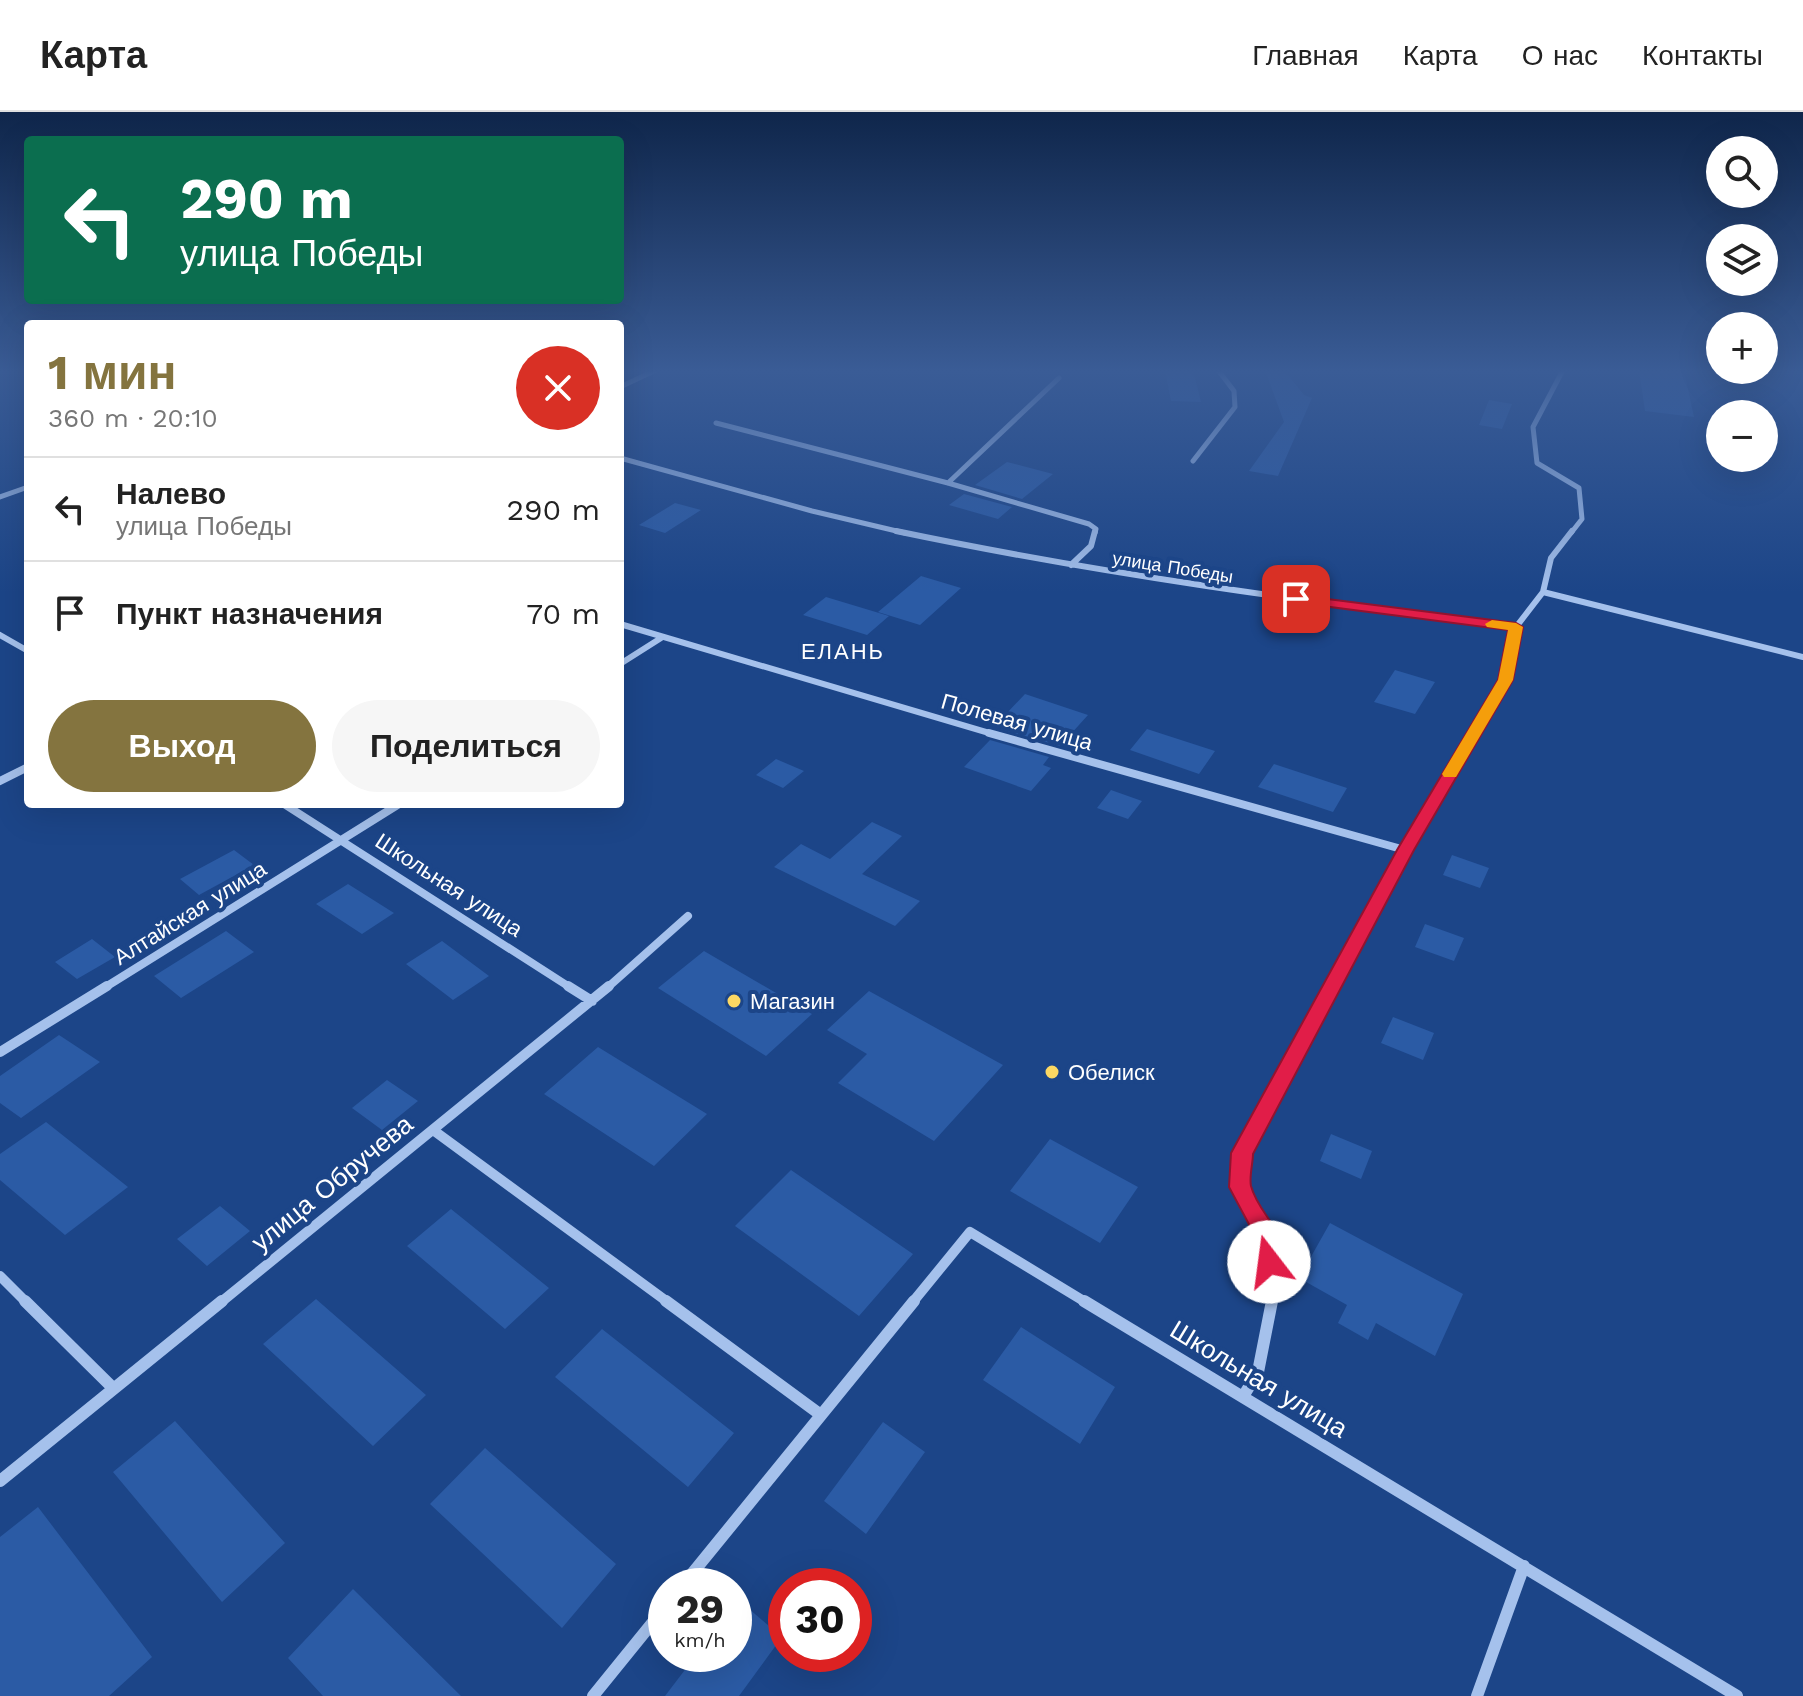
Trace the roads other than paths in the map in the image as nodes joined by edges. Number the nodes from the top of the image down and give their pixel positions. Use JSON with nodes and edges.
{"nodes":[{"id":1,"x":797,"y":444,"type":"edge"},
{"id":2,"x":989,"y":444,"type":"edge"},
{"id":3,"x":1206,"y":444,"type":"edge"},
{"id":4,"x":1535,"y":444,"type":"edge"},
{"id":5,"x":624,"y":459,"type":"edge"},
{"id":6,"x":1193,"y":461,"type":"dead end"},
{"id":7,"x":948,"y":483,"type":"junction"},
{"id":8,"x":24,"y":490,"type":"edge"},
{"id":9,"x":0,"y":497,"type":"edge"},
{"id":10,"x":1071,"y":565,"type":"junction"},
{"id":11,"x":1543,"y":592,"type":"junction"},
{"id":12,"x":624,"y":625,"type":"edge"},
{"id":13,"x":1516,"y":627,"type":"junction"},
{"id":14,"x":0,"y":635,"type":"edge"},
{"id":15,"x":661,"y":638,"type":"junction"},
{"id":16,"x":24,"y":649,"type":"edge"},
{"id":17,"x":1803,"y":657,"type":"edge"},
{"id":18,"x":624,"y":661,"type":"edge"},
{"id":19,"x":24,"y":769,"type":"edge"},
{"id":20,"x":0,"y":781,"type":"edge"},
{"id":21,"x":290,"y":808,"type":"edge"},
{"id":22,"x":393,"y":808,"type":"edge"},
{"id":23,"x":342,"y":840,"type":"junction"},
{"id":24,"x":1405,"y":850,"type":"junction"},
{"id":25,"x":688,"y":916,"type":"dead end"},
{"id":26,"x":592,"y":1001,"type":"junction"},
{"id":27,"x":0,"y":1052,"type":"edge"},
{"id":28,"x":433,"y":1130,"type":"junction"},
{"id":29,"x":0,"y":1276,"type":"edge"},
{"id":30,"x":113,"y":1388,"type":"junction"},
{"id":31,"x":1244,"y":1395,"type":"junction"},
{"id":32,"x":821,"y":1415,"type":"junction"},
{"id":33,"x":0,"y":1481,"type":"edge"},
{"id":34,"x":1524,"y":1566,"type":"junction"},
{"id":35,"x":697,"y":1568,"type":"edge"},
{"id":36,"x":648,"y":1628,"type":"edge"},
{"id":37,"x":593,"y":1696,"type":"edge"},
{"id":38,"x":1477,"y":1696,"type":"edge"},
{"id":39,"x":1737,"y":1696,"type":"edge"}],
"edges":[{"from":1,"to":7,"type":"street"},
{"from":2,"to":7,"type":"street"},
{"from":3,"to":6,"type":"street"},
{"from":4,"to":11,"type":"street"},
{"from":5,"to":10,"type":"street","name":"улица Победы"},
{"from":7,"to":10,"type":"street"},
{"from":8,"to":9,"type":"street"},
{"from":10,"to":13,"type":"street","name":"улица Победы"},
{"from":11,"to":13,"type":"street"},
{"from":11,"to":17,"type":"street"},
{"from":12,"to":15,"type":"street","name":"Полевая улица"},
{"from":13,"to":24,"type":"street"},
{"from":14,"to":16,"type":"street"},
{"from":15,"to":18,"type":"street"},
{"from":15,"to":24,"type":"street","name":"Полевая улица"},
{"from":19,"to":20,"type":"street"},
{"from":21,"to":23,"type":"street","name":"Школьная улица"},
{"from":22,"to":23,"type":"street","name":"Алтайская улица"},
{"from":23,"to":26,"type":"street","name":"Школьная улица"},
{"from":23,"to":27,"type":"street","name":"Алтайская улица"},
{"from":24,"to":31,"type":"street"},
{"from":25,"to":26,"type":"street","name":"улица Обручева"},
{"from":26,"to":28,"type":"street","name":"улица Обручева"},
{"from":28,"to":30,"type":"street","name":"улица Обручева"},
{"from":28,"to":32,"type":"street"},
{"from":29,"to":30,"type":"street"},
{"from":30,"to":33,"type":"street","name":"улица Обручева"},
{"from":31,"to":32,"type":"street","name":"Школьная улица"},
{"from":31,"to":34,"type":"street","name":"Школьная улица"},
{"from":32,"to":35,"type":"street"},
{"from":34,"to":38,"type":"street"},
{"from":34,"to":39,"type":"street","name":"Школьная улица"},
{"from":36,"to":37,"type":"street"}]}
